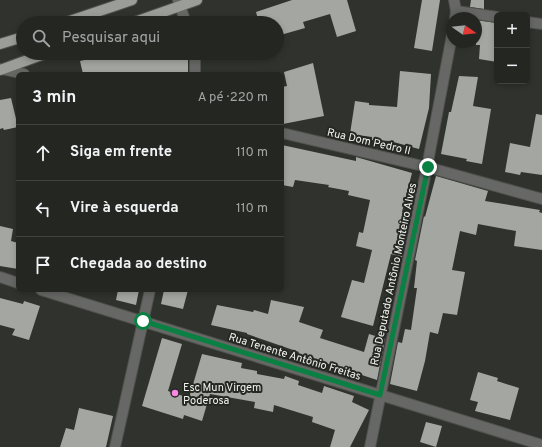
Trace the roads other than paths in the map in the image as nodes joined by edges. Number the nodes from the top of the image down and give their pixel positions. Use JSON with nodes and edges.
{"nodes":[{"id":1,"x":132,"y":0,"type":"edge"},
{"id":2,"x":198,"y":0,"type":"edge"},
{"id":3,"x":454,"y":0,"type":"edge"},
{"id":4,"x":179,"y":3,"type":"edge"},
{"id":5,"x":456,"y":12,"type":"edge"},
{"id":6,"x":85,"y":16,"type":"edge"},
{"id":7,"x":148,"y":16,"type":"edge"},
{"id":8,"x":184,"y":16,"type":"edge"},
{"id":9,"x":482,"y":16,"type":"edge"},
{"id":10,"x":494,"y":17,"type":"edge"},
{"id":11,"x":530,"y":22,"type":"edge"},
{"id":12,"x":542,"y":24,"type":"edge"},
{"id":13,"x":16,"y":39,"type":"edge"},
{"id":14,"x":0,"y":44,"type":"edge"},
{"id":15,"x":450,"y":48,"type":"edge"},
{"id":16,"x":27,"y":60,"type":"edge"},
{"id":17,"x":195,"y":60,"type":"edge"},
{"id":18,"x":1,"y":69,"type":"edge"},
{"id":19,"x":16,"y":72,"type":"edge"},
{"id":20,"x":195,"y":72,"type":"edge"},
{"id":21,"x":284,"y":133,"type":"edge"},
{"id":22,"x":428,"y":167,"type":"junction"},
{"id":23,"x":542,"y":199,"type":"edge"},
{"id":24,"x":0,"y":277,"type":"edge"},
{"id":25,"x":16,"y":282,"type":"edge"},
{"id":26,"x":48,"y":292,"type":"edge"},
{"id":27,"x":150,"y":292,"type":"edge"},
{"id":28,"x":143,"y":321,"type":"junction"},
{"id":29,"x":380,"y":395,"type":"junction"},
{"id":30,"x":542,"y":445,"type":"edge"},
{"id":31,"x":115,"y":447,"type":"edge"},
{"id":32,"x":370,"y":447,"type":"edge"}],
"edges":[{"from":1,"to":6,"type":"main road"},
{"from":2,"to":4,"type":"main road"},
{"from":3,"to":5,"type":"street"},
{"from":4,"to":7,"type":"main road"},
{"from":4,"to":8,"type":"street"},
{"from":9,"to":10,"type":"street"},
{"from":11,"to":12,"type":"street"},
{"from":13,"to":14,"type":"main road"},
{"from":15,"to":22,"type":"street","name":"Rua Deputado Antônio Monteiro Alves"},
{"from":16,"to":18,"type":"main road"},
{"from":17,"to":20,"type":"street"},
{"from":18,"to":19,"type":"street"},
{"from":21,"to":22,"type":"street","name":"Rua Dom Pedro II"},
{"from":22,"to":23,"type":"street","name":"Rua Dom Pedro II"},
{"from":22,"to":29,"type":"street","name":"Rua Deputado Antônio Monteiro Alves"},
{"from":24,"to":25,"type":"street"},
{"from":26,"to":28,"type":"street","name":"Rua Tenente Antônio Freitas"},
{"from":27,"to":28,"type":"street"},
{"from":28,"to":29,"type":"street","name":"Rua Tenente Antônio Freitas"},
{"from":28,"to":31,"type":"street"},
{"from":29,"to":30,"type":"street","name":"Rua Tenente Antônio Freitas"},
{"from":29,"to":32,"type":"street","name":"Rua Deputado Antônio Monteiro Alves"}]}
